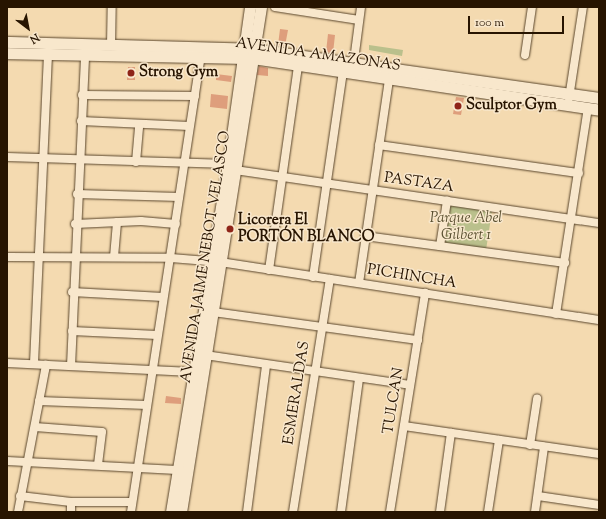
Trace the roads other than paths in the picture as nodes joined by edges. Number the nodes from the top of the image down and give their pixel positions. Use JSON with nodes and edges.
{"nodes":[{"id":1,"x":112,"y":7,"type":"edge"},
{"id":2,"x":250,"y":7,"type":"edge"},
{"id":3,"x":261,"y":7,"type":"edge"},
{"id":4,"x":275,"y":7,"type":"edge"},
{"id":5,"x":360,"y":7,"type":"edge"},
{"id":6,"x":532,"y":7,"type":"edge"},
{"id":7,"x":583,"y":7,"type":"edge"},
{"id":8,"x":359,"y":20,"type":"junction"},
{"id":9,"x":7,"y":42,"type":"edge"},
{"id":10,"x":111,"y":46,"type":"junction"},
{"id":11,"x":7,"y":53,"type":"edge"},
{"id":12,"x":248,"y":53,"type":"junction"},
{"id":13,"x":48,"y":54,"type":"junction"},
{"id":14,"x":85,"y":54,"type":"junction"},
{"id":15,"x":525,"y":55,"type":"dead end"},
{"id":16,"x":201,"y":56,"type":"junction"},
{"id":17,"x":298,"y":66,"type":"junction"},
{"id":18,"x":349,"y":69,"type":"junction"},
{"id":19,"x":389,"y":80,"type":"junction"},
{"id":20,"x":82,"y":95,"type":"junction"},
{"id":21,"x":196,"y":96,"type":"junction"},
{"id":22,"x":599,"y":98,"type":"edge"},
{"id":23,"x":569,"y":99,"type":"junction"},
{"id":24,"x":594,"y":109,"type":"edge"},
{"id":25,"x":81,"y":121,"type":"junction"},
{"id":26,"x":139,"y":124,"type":"junction"},
{"id":27,"x":190,"y":126,"type":"junction"},
{"id":28,"x":379,"y":145,"type":"junction"},
{"id":29,"x":7,"y":157,"type":"edge"},
{"id":30,"x":41,"y":160,"type":"junction"},
{"id":31,"x":78,"y":160,"type":"junction"},
{"id":32,"x":136,"y":162,"type":"junction"},
{"id":33,"x":185,"y":162,"type":"junction"},
{"id":34,"x":232,"y":167,"type":"junction"},
{"id":35,"x":578,"y":173,"type":"junction"},
{"id":36,"x":284,"y":177,"type":"junction"},
{"id":37,"x":326,"y":184,"type":"junction"},
{"id":38,"x":372,"y":190,"type":"junction"},
{"id":39,"x":77,"y":194,"type":"junction"},
{"id":40,"x":179,"y":197,"type":"junction"},
{"id":41,"x":447,"y":201,"type":"junction"},
{"id":42,"x":572,"y":218,"type":"junction"},
{"id":43,"x":116,"y":222,"type":"junction"},
{"id":44,"x":599,"y":223,"type":"edge"},
{"id":45,"x":75,"y":224,"type":"junction"},
{"id":46,"x":176,"y":224,"type":"junction"},
{"id":47,"x":365,"y":236,"type":"junction"},
{"id":48,"x":440,"y":246,"type":"junction"},
{"id":49,"x":7,"y":257,"type":"edge"},
{"id":50,"x":37,"y":257,"type":"junction"},
{"id":51,"x":73,"y":257,"type":"junction"},
{"id":52,"x":114,"y":257,"type":"junction"},
{"id":53,"x":172,"y":258,"type":"junction"},
{"id":54,"x":215,"y":262,"type":"junction"},
{"id":55,"x":565,"y":263,"type":"junction"},
{"id":56,"x":269,"y":270,"type":"junction"},
{"id":57,"x":313,"y":277,"type":"junction"},
{"id":58,"x":330,"y":279,"type":"junction"},
{"id":59,"x":359,"y":283,"type":"junction"},
{"id":60,"x":72,"y":292,"type":"junction"},
{"id":61,"x":425,"y":294,"type":"junction"},
{"id":62,"x":164,"y":297,"type":"junction"},
{"id":63,"x":213,"y":312,"type":"junction"},
{"id":64,"x":556,"y":314,"type":"junction"},
{"id":65,"x":599,"y":320,"type":"edge"},
{"id":66,"x":322,"y":328,"type":"junction"},
{"id":67,"x":72,"y":331,"type":"junction"},
{"id":68,"x":157,"y":335,"type":"junction"},
{"id":69,"x":418,"y":340,"type":"junction"},
{"id":70,"x":205,"y":355,"type":"junction"},
{"id":71,"x":34,"y":363,"type":"junction"},
{"id":72,"x":7,"y":365,"type":"edge"},
{"id":73,"x":46,"y":365,"type":"junction"},
{"id":74,"x":71,"y":366,"type":"junction"},
{"id":75,"x":266,"y":366,"type":"junction"},
{"id":76,"x":152,"y":369,"type":"junction"},
{"id":77,"x":192,"y":372,"type":"junction"},
{"id":78,"x":314,"y":372,"type":"junction"},
{"id":79,"x":359,"y":378,"type":"junction"},
{"id":80,"x":410,"y":385,"type":"junction"},
{"id":81,"x":537,"y":399,"type":"dead end"},
{"id":82,"x":40,"y":401,"type":"junction"},
{"id":83,"x":147,"y":405,"type":"junction"},
{"id":84,"x":404,"y":426,"type":"junction"},
{"id":85,"x":35,"y":427,"type":"junction"},
{"id":86,"x":451,"y":433,"type":"junction"},
{"id":87,"x":499,"y":440,"type":"junction"},
{"id":88,"x":530,"y":445,"type":"junction"},
{"id":89,"x":544,"y":446,"type":"junction"},
{"id":90,"x":599,"y":454,"type":"edge"},
{"id":91,"x":7,"y":461,"type":"edge"},
{"id":92,"x":26,"y":463,"type":"junction"},
{"id":93,"x":98,"y":465,"type":"junction"},
{"id":94,"x":138,"y":467,"type":"junction"},
{"id":95,"x":177,"y":470,"type":"junction"},
{"id":96,"x":20,"y":496,"type":"junction"},
{"id":97,"x":538,"y":496,"type":"junction"},
{"id":98,"x":71,"y":502,"type":"junction"},
{"id":99,"x":132,"y":502,"type":"junction"},
{"id":100,"x":599,"y":505,"type":"edge"},
{"id":101,"x":18,"y":512,"type":"edge"},
{"id":102,"x":71,"y":512,"type":"edge"},
{"id":103,"x":131,"y":512,"type":"edge"},
{"id":104,"x":171,"y":512,"type":"edge"},
{"id":105,"x":181,"y":512,"type":"edge"},
{"id":106,"x":247,"y":512,"type":"edge"},
{"id":107,"x":294,"y":512,"type":"edge"},
{"id":108,"x":341,"y":512,"type":"edge"},
{"id":109,"x":390,"y":512,"type":"edge"},
{"id":110,"x":440,"y":512,"type":"edge"},
{"id":111,"x":488,"y":512,"type":"edge"},
{"id":112,"x":535,"y":512,"type":"edge"}],
"edges":[{"from":1,"to":10,"type":"street"},
{"from":2,"to":12,"type":"street","name":"AVENIDA JAIME NEBOT VELASCO"},
{"from":3,"to":12,"type":"street","name":"AVENIDA JAIME NEBOT VELASCO"},
{"from":4,"to":8,"type":"street"},
{"from":5,"to":8,"type":"street"},
{"from":6,"to":15,"type":"street"},
{"from":7,"to":23,"type":"street"},
{"from":8,"to":18,"type":"street"},
{"from":9,"to":10,"type":"street","name":"AVENIDA AMAZONAS"},
{"from":10,"to":12,"type":"street","name":"AVENIDA AMAZONAS"},
{"from":11,"to":13,"type":"street","name":"AVENIDA AMAZONAS"},
{"from":12,"to":16,"type":"street","name":"AVENIDA AMAZONAS"},
{"from":12,"to":17,"type":"street","name":"AVENIDA AMAZONAS"},
{"from":12,"to":18,"type":"street","name":"AVENIDA AMAZONAS"},
{"from":12,"to":34,"type":"street","name":"AVENIDA JAIME NEBOT VELASCO"},
{"from":13,"to":14,"type":"street","name":"AVENIDA AMAZONAS"},
{"from":13,"to":30,"type":"street"},
{"from":14,"to":16,"type":"street","name":"AVENIDA AMAZONAS"},
{"from":14,"to":20,"type":"street"},
{"from":16,"to":21,"type":"street"},
{"from":17,"to":18,"type":"street","name":"AVENIDA AMAZONAS"},
{"from":17,"to":36,"type":"street"},
{"from":18,"to":19,"type":"street","name":"AVENIDA AMAZONAS"},
{"from":18,"to":23,"type":"street","name":"AVENIDA AMAZONAS"},
{"from":18,"to":37,"type":"street"},
{"from":19,"to":23,"type":"street","name":"AVENIDA AMAZONAS"},
{"from":19,"to":28,"type":"street"},
{"from":20,"to":21,"type":"street"},
{"from":20,"to":25,"type":"street"},
{"from":21,"to":27,"type":"street"},
{"from":22,"to":23,"type":"street","name":"AVENIDA AMAZONAS"},
{"from":23,"to":24,"type":"street","name":"AVENIDA AMAZONAS"},
{"from":24,"to":35,"type":"street"},
{"from":25,"to":26,"type":"street"},
{"from":25,"to":31,"type":"street"},
{"from":26,"to":27,"type":"street"},
{"from":26,"to":32,"type":"street"},
{"from":27,"to":33,"type":"street"},
{"from":28,"to":35,"type":"street"},
{"from":28,"to":38,"type":"street"},
{"from":29,"to":30,"type":"street","name":"PASTAZA"},
{"from":30,"to":31,"type":"street","name":"PASTAZA"},
{"from":30,"to":50,"type":"street"},
{"from":31,"to":32,"type":"street","name":"PASTAZA"},
{"from":31,"to":39,"type":"street"},
{"from":32,"to":33,"type":"street","name":"PASTAZA"},
{"from":33,"to":34,"type":"street","name":"PASTAZA"},
{"from":33,"to":40,"type":"street"},
{"from":34,"to":36,"type":"street","name":"PASTAZA"},
{"from":34,"to":54,"type":"street","name":"AVENIDA JAIME NEBOT VELASCO"},
{"from":35,"to":42,"type":"street"},
{"from":36,"to":37,"type":"street","name":"PASTAZA"},
{"from":36,"to":56,"type":"street"},
{"from":37,"to":38,"type":"street","name":"PASTAZA"},
{"from":37,"to":57,"type":"street"},
{"from":38,"to":41,"type":"street","name":"PASTAZA"},
{"from":38,"to":47,"type":"street"},
{"from":39,"to":40,"type":"street"},
{"from":39,"to":45,"type":"street"},
{"from":40,"to":46,"type":"street"},
{"from":41,"to":42,"type":"street","name":"PASTAZA"},
{"from":41,"to":48,"type":"street"},
{"from":42,"to":44,"type":"street","name":"PASTAZA"},
{"from":42,"to":55,"type":"street"},
{"from":43,"to":45,"type":"street"},
{"from":43,"to":46,"type":"street"},
{"from":43,"to":52,"type":"street"},
{"from":45,"to":51,"type":"street"},
{"from":46,"to":53,"type":"street"},
{"from":47,"to":48,"type":"street"},
{"from":47,"to":59,"type":"street"},
{"from":48,"to":55,"type":"street"},
{"from":49,"to":50,"type":"street","name":"PICHINCHA"},
{"from":50,"to":51,"type":"street","name":"PICHINCHA"},
{"from":50,"to":71,"type":"street"},
{"from":51,"to":52,"type":"street","name":"PICHINCHA"},
{"from":51,"to":60,"type":"street"},
{"from":52,"to":53,"type":"street","name":"PICHINCHA"},
{"from":53,"to":54,"type":"street","name":"PICHINCHA"},
{"from":53,"to":62,"type":"street"},
{"from":54,"to":56,"type":"street","name":"PICHINCHA"},
{"from":54,"to":63,"type":"street","name":"AVENIDA JAIME NEBOT VELASCO"},
{"from":54,"to":77,"type":"street","name":"AVENIDA JAIME NEBOT VELASCO"},
{"from":55,"to":64,"type":"street"},
{"from":56,"to":57,"type":"street","name":"PICHINCHA"},
{"from":57,"to":58,"type":"street","name":"PICHINCHA"},
{"from":58,"to":59,"type":"street","name":"PICHINCHA"},
{"from":58,"to":66,"type":"street","name":"ESMERALDAS"},
{"from":59,"to":61,"type":"street","name":"PICHINCHA"},
{"from":60,"to":62,"type":"street"},
{"from":60,"to":67,"type":"street"},
{"from":61,"to":64,"type":"street","name":"PICHINCHA"},
{"from":61,"to":69,"type":"street","name":"TULCAN"},
{"from":62,"to":68,"type":"street"},
{"from":63,"to":66,"type":"street"},
{"from":63,"to":70,"type":"street","name":"AVENIDA JAIME NEBOT VELASCO"},
{"from":64,"to":65,"type":"street","name":"PICHINCHA"},
{"from":66,"to":69,"type":"street"},
{"from":66,"to":78,"type":"street","name":"ESMERALDAS"},
{"from":67,"to":68,"type":"street"},
{"from":67,"to":74,"type":"street"},
{"from":68,"to":76,"type":"street"},
{"from":69,"to":80,"type":"street","name":"TULCAN"},
{"from":70,"to":75,"type":"street"},
{"from":70,"to":105,"type":"street","name":"AVENIDA JAIME NEBOT VELASCO"},
{"from":71,"to":72,"type":"street"},
{"from":71,"to":73,"type":"street"},
{"from":73,"to":74,"type":"street"},
{"from":73,"to":82,"type":"street"},
{"from":74,"to":76,"type":"street"},
{"from":75,"to":78,"type":"street"},
{"from":75,"to":106,"type":"street"},
{"from":76,"to":77,"type":"street"},
{"from":76,"to":83,"type":"street"},
{"from":77,"to":95,"type":"street","name":"AVENIDA JAIME NEBOT VELASCO"},
{"from":78,"to":79,"type":"street"},
{"from":78,"to":107,"type":"street","name":"ESMERALDAS"},
{"from":79,"to":80,"type":"street"},
{"from":79,"to":108,"type":"street"},
{"from":80,"to":84,"type":"street","name":"TULCAN"},
{"from":81,"to":88,"type":"street"},
{"from":82,"to":83,"type":"street"},
{"from":82,"to":85,"type":"street"},
{"from":83,"to":94,"type":"street"},
{"from":84,"to":86,"type":"street"},
{"from":84,"to":109,"type":"street","name":"TULCAN"},
{"from":85,"to":92,"type":"street"},
{"from":85,"to":93,"type":"street"},
{"from":86,"to":87,"type":"street"},
{"from":86,"to":110,"type":"street"},
{"from":87,"to":88,"type":"street"},
{"from":87,"to":111,"type":"street"},
{"from":88,"to":89,"type":"street"},
{"from":89,"to":90,"type":"street"},
{"from":89,"to":97,"type":"street"},
{"from":91,"to":92,"type":"street"},
{"from":92,"to":93,"type":"street"},
{"from":92,"to":96,"type":"street"},
{"from":93,"to":94,"type":"street"},
{"from":94,"to":95,"type":"street"},
{"from":94,"to":99,"type":"street"},
{"from":95,"to":104,"type":"street","name":"AVENIDA JAIME NEBOT VELASCO"},
{"from":96,"to":98,"type":"street"},
{"from":96,"to":101,"type":"street"},
{"from":97,"to":100,"type":"street"},
{"from":97,"to":112,"type":"street"},
{"from":98,"to":99,"type":"street"},
{"from":98,"to":102,"type":"street"},
{"from":99,"to":103,"type":"street"}]}
